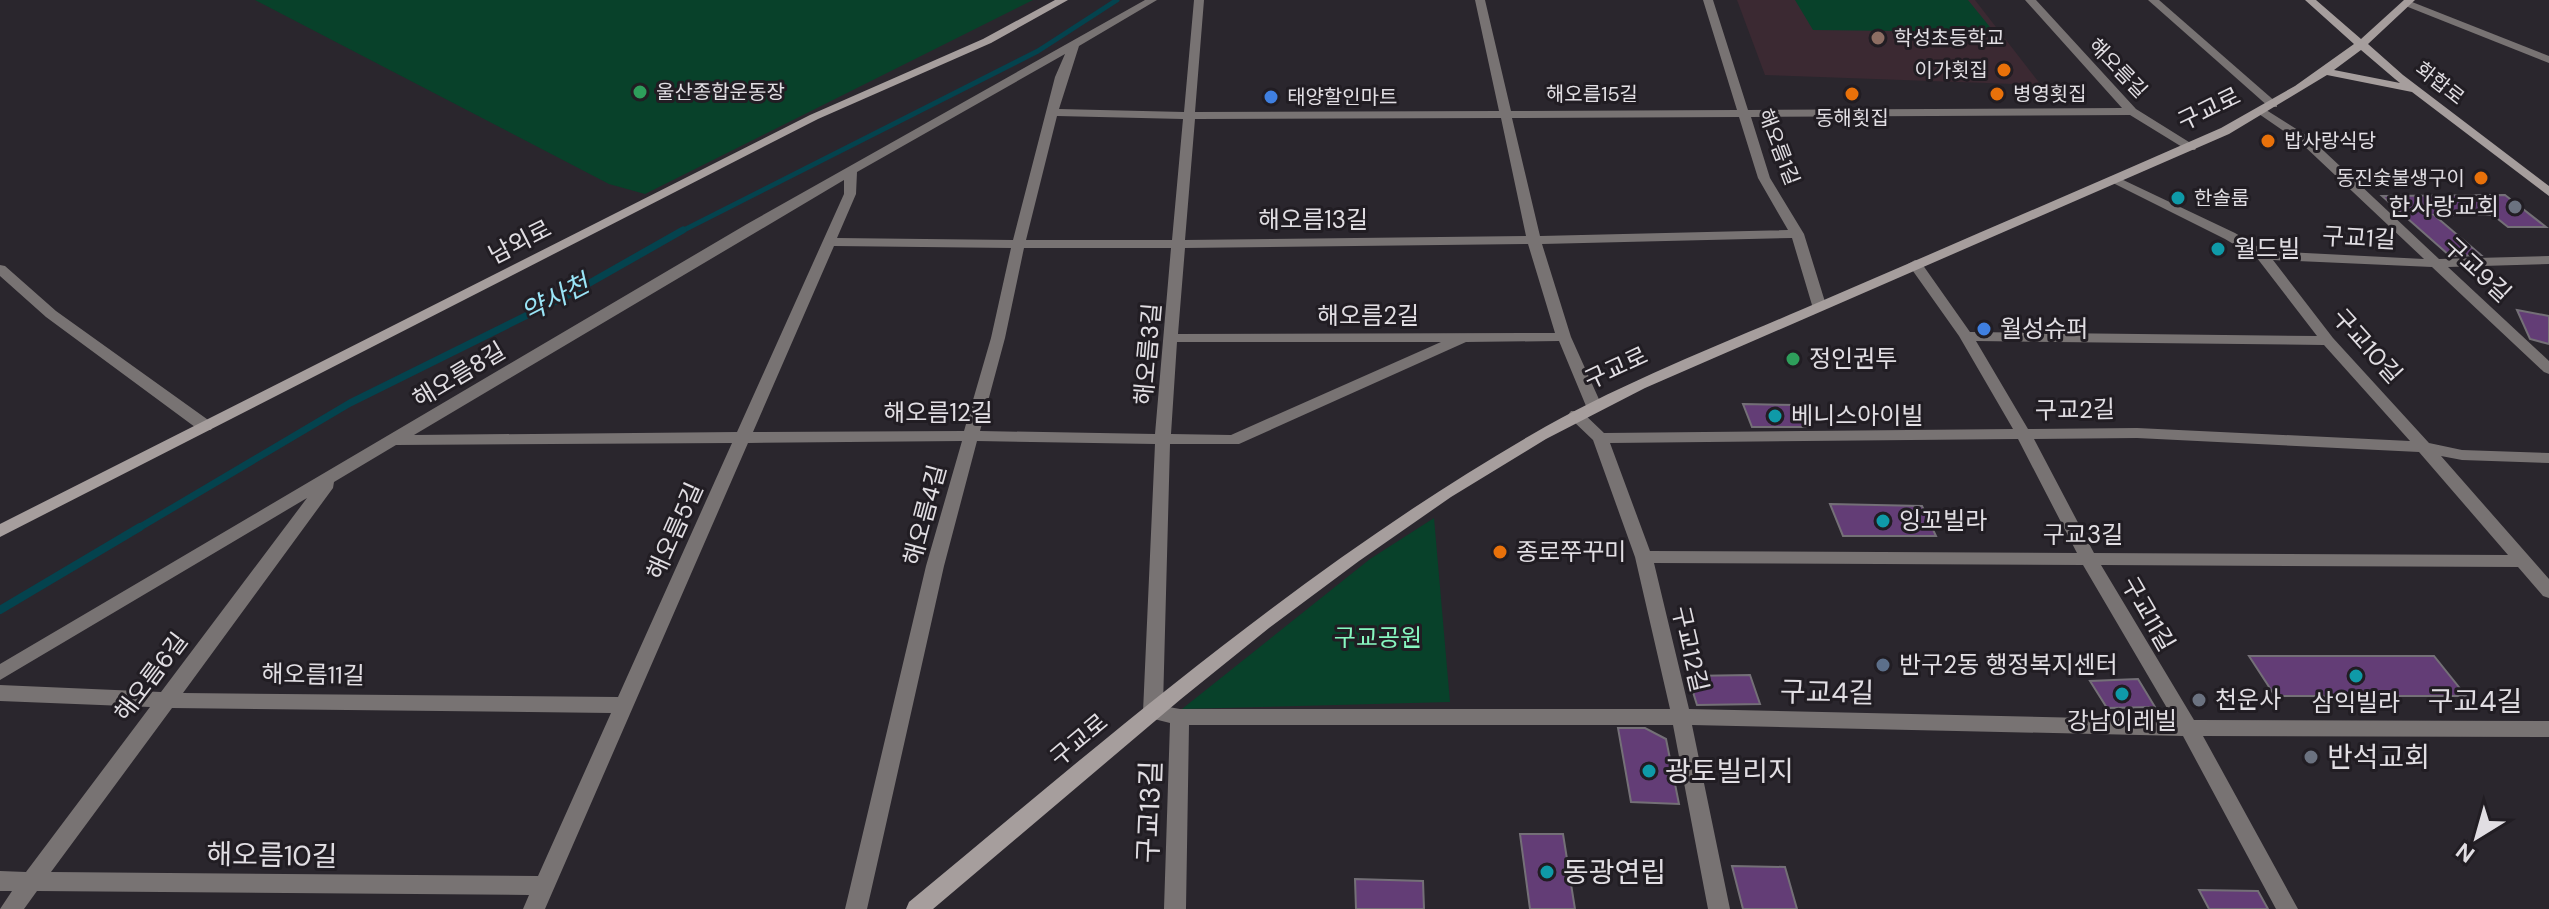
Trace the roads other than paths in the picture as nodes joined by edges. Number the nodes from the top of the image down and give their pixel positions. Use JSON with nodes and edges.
{"nodes":[{"id":1,"x":1063,"y":0,"type":"edge"},
{"id":2,"x":1152,"y":0,"type":"edge"},
{"id":3,"x":1199,"y":0,"type":"edge"},
{"id":4,"x":1480,"y":0,"type":"edge"},
{"id":5,"x":1708,"y":0,"type":"edge"},
{"id":6,"x":2030,"y":0,"type":"edge"},
{"id":7,"x":2153,"y":0,"type":"edge"},
{"id":8,"x":2310,"y":0,"type":"edge"},
{"id":9,"x":2395,"y":0,"type":"edge"},
{"id":10,"x":2409,"y":2,"type":"edge"},
{"id":11,"x":1074,"y":44,"type":"junction"},
{"id":12,"x":2363,"y":44,"type":"junction"},
{"id":13,"x":2549,"y":60,"type":"edge"},
{"id":14,"x":2323,"y":71,"type":"junction"},
{"id":15,"x":2417,"y":91,"type":"junction"},
{"id":16,"x":2268,"y":108,"type":"junction"},
{"id":17,"x":1743,"y":111,"type":"junction"},
{"id":18,"x":2132,"y":111,"type":"junction"},
{"id":19,"x":1052,"y":112,"type":"junction"},
{"id":20,"x":1505,"y":112,"type":"junction"},
{"id":21,"x":1190,"y":116,"type":"junction"},
{"id":22,"x":2191,"y":147,"type":"junction"},
{"id":23,"x":851,"y":171,"type":"junction"},
{"id":24,"x":2115,"y":181,"type":"junction"},
{"id":25,"x":2549,"y":192,"type":"edge"},
{"id":26,"x":1797,"y":234,"type":"junction"},
{"id":27,"x":1534,"y":241,"type":"junction"},
{"id":28,"x":829,"y":242,"type":"junction"},
{"id":29,"x":1179,"y":242,"type":"junction"},
{"id":30,"x":1018,"y":245,"type":"junction"},
{"id":31,"x":2262,"y":255,"type":"junction"},
{"id":32,"x":2549,"y":260,"type":"edge"},
{"id":33,"x":2437,"y":263,"type":"junction"},
{"id":34,"x":1915,"y":264,"type":"junction"},
{"id":35,"x":0,"y":269,"type":"edge"},
{"id":36,"x":1819,"y":305,"type":"junction"},
{"id":37,"x":1966,"y":336,"type":"junction"},
{"id":38,"x":1564,"y":337,"type":"junction"},
{"id":39,"x":1171,"y":338,"type":"junction"},
{"id":40,"x":1462,"y":338,"type":"junction"},
{"id":41,"x":2328,"y":341,"type":"junction"},
{"id":42,"x":2549,"y":369,"type":"edge"},
{"id":43,"x":1594,"y":406,"type":"junction"},
{"id":44,"x":1576,"y":415,"type":"junction"},
{"id":45,"x":205,"y":426,"type":"junction"},
{"id":46,"x":2024,"y":435,"type":"junction"},
{"id":47,"x":971,"y":436,"type":"junction"},
{"id":48,"x":1163,"y":438,"type":"junction"},
{"id":49,"x":1600,"y":438,"type":"junction"},
{"id":50,"x":741,"y":439,"type":"junction"},
{"id":51,"x":393,"y":440,"type":"junction"},
{"id":52,"x":2423,"y":447,"type":"junction"},
{"id":53,"x":2549,"y":458,"type":"edge"},
{"id":54,"x":333,"y":476,"type":"junction"},
{"id":55,"x":0,"y":531,"type":"edge"},
{"id":56,"x":1644,"y":557,"type":"junction"},
{"id":57,"x":2089,"y":560,"type":"junction"},
{"id":58,"x":2522,"y":561,"type":"junction"},
{"id":59,"x":2549,"y":591,"type":"edge"},
{"id":60,"x":0,"y":673,"type":"edge"},
{"id":61,"x":0,"y":693,"type":"edge"},
{"id":62,"x":167,"y":700,"type":"junction"},
{"id":63,"x":625,"y":705,"type":"junction"},
{"id":64,"x":1153,"y":712,"type":"junction"},
{"id":65,"x":1180,"y":717,"type":"junction"},
{"id":66,"x":1681,"y":717,"type":"junction"},
{"id":67,"x":2189,"y":728,"type":"junction"},
{"id":68,"x":2549,"y":729,"type":"edge"},
{"id":69,"x":33,"y":880,"type":"junction"},
{"id":70,"x":0,"y":881,"type":"edge"},
{"id":71,"x":544,"y":886,"type":"junction"},
{"id":72,"x":11,"y":909,"type":"edge"},
{"id":73,"x":534,"y":909,"type":"edge"},
{"id":74,"x":856,"y":909,"type":"edge"},
{"id":75,"x":917,"y":909,"type":"edge"},
{"id":76,"x":1175,"y":909,"type":"edge"},
{"id":77,"x":1719,"y":909,"type":"edge"},
{"id":78,"x":2287,"y":909,"type":"edge"}],
"edges":[{"from":1,"to":45,"type":"main road","name":"남외로"},
{"from":2,"to":11,"type":"street","name":"해오름8길"},
{"from":3,"to":21,"type":"street","name":"해오름3길"},
{"from":4,"to":20,"type":"street"},
{"from":5,"to":17,"type":"street","name":"해오름1길"},
{"from":6,"to":18,"type":"street","name":"해오름길"},
{"from":7,"to":16,"type":"street"},
{"from":8,"to":12,"type":"main road","name":"화합로"},
{"from":9,"to":10,"type":"main road"},
{"from":10,"to":12,"type":"main road","name":"구교로"},
{"from":10,"to":13,"type":"street"},
{"from":11,"to":19,"type":"street","name":"해오름4길"},
{"from":11,"to":23,"type":"street","name":"해오름8길"},
{"from":12,"to":14,"type":"main road","name":"구교로"},
{"from":12,"to":15,"type":"main road","name":"화합로"},
{"from":14,"to":15,"type":"main road"},
{"from":14,"to":16,"type":"main road","name":"구교로"},
{"from":15,"to":25,"type":"main road","name":"화합로"},
{"from":16,"to":22,"type":"main road","name":"구교로"},
{"from":16,"to":33,"type":"street","name":"구교9길"},
{"from":17,"to":18,"type":"street","name":"해오름15길"},
{"from":17,"to":20,"type":"street","name":"해오름15길"},
{"from":17,"to":26,"type":"street","name":"해오름1길"},
{"from":18,"to":22,"type":"street","name":"해오름길"},
{"from":19,"to":21,"type":"street","name":"해오름15길"},
{"from":19,"to":30,"type":"street","name":"해오름4길"},
{"from":20,"to":21,"type":"street","name":"해오름15길"},
{"from":20,"to":27,"type":"street"},
{"from":21,"to":29,"type":"street","name":"해오름3길"},
{"from":22,"to":24,"type":"main road","name":"구교로"},
{"from":23,"to":28,"type":"street","name":"해오름5길"},
{"from":23,"to":51,"type":"street","name":"해오름8길"},
{"from":24,"to":31,"type":"street","name":"구교10길"},
{"from":24,"to":34,"type":"main road","name":"구교로"},
{"from":26,"to":27,"type":"street","name":"해오름13길"},
{"from":26,"to":36,"type":"street","name":"해오름1길"},
{"from":27,"to":29,"type":"street","name":"해오름13길"},
{"from":27,"to":38,"type":"street"},
{"from":28,"to":30,"type":"street","name":"해오름13길"},
{"from":28,"to":50,"type":"street","name":"해오름5길"},
{"from":29,"to":30,"type":"street","name":"해오름13길"},
{"from":29,"to":39,"type":"street","name":"해오름3길"},
{"from":30,"to":47,"type":"street","name":"해오름4길"},
{"from":31,"to":33,"type":"street","name":"구교1길"},
{"from":31,"to":41,"type":"street","name":"구교10길"},
{"from":32,"to":33,"type":"street","name":"구교1길"},
{"from":33,"to":42,"type":"street","name":"구교9길"},
{"from":34,"to":36,"type":"main road","name":"구교로"},
{"from":34,"to":37,"type":"street","name":"구교11길"},
{"from":35,"to":45,"type":"street"},
{"from":36,"to":43,"type":"main road","name":"구교로"},
{"from":37,"to":41,"type":"street"},
{"from":37,"to":46,"type":"street","name":"구교11길"},
{"from":38,"to":40,"type":"street","name":"해오름2길"},
{"from":38,"to":43,"type":"street"},
{"from":39,"to":40,"type":"street","name":"해오름2길"},
{"from":39,"to":48,"type":"street","name":"해오름3길"},
{"from":40,"to":48,"type":"street","name":"해오름12길"},
{"from":41,"to":52,"type":"street","name":"구교10길"},
{"from":43,"to":44,"type":"main road","name":"구교로"},
{"from":44,"to":49,"type":"street","name":"구교12길"},
{"from":44,"to":64,"type":"main road","name":"구교로"},
{"from":45,"to":55,"type":"main road","name":"남외로"},
{"from":46,"to":49,"type":"street","name":"구교2길"},
{"from":46,"to":52,"type":"street","name":"구교2길"},
{"from":46,"to":57,"type":"street","name":"구교11길"},
{"from":47,"to":48,"type":"street","name":"해오름12길"},
{"from":47,"to":50,"type":"street","name":"해오름12길"},
{"from":47,"to":74,"type":"street","name":"해오름4길"},
{"from":48,"to":64,"type":"street","name":"해오름3길"},
{"from":49,"to":56,"type":"street","name":"구교12길"},
{"from":50,"to":51,"type":"street","name":"해오름12길"},
{"from":50,"to":63,"type":"street","name":"해오름5길"},
{"from":51,"to":54,"type":"street","name":"해오름8길"},
{"from":52,"to":53,"type":"street","name":"구교2길"},
{"from":52,"to":58,"type":"street","name":"구교10길"},
{"from":54,"to":60,"type":"street","name":"해오름8길"},
{"from":54,"to":62,"type":"street","name":"해오름6길"},
{"from":56,"to":57,"type":"street","name":"구교3길"},
{"from":56,"to":66,"type":"street","name":"구교12길"},
{"from":57,"to":58,"type":"street","name":"구교3길"},
{"from":57,"to":67,"type":"street","name":"구교11길"},
{"from":58,"to":59,"type":"street","name":"구교10길"},
{"from":61,"to":62,"type":"street","name":"해오름11길"},
{"from":62,"to":63,"type":"street","name":"해오름11길"},
{"from":62,"to":69,"type":"street","name":"해오름6길"},
{"from":63,"to":71,"type":"street","name":"해오름5길"},
{"from":64,"to":65,"type":"street","name":"구교4길"},
{"from":64,"to":75,"type":"main road","name":"구교로"},
{"from":65,"to":66,"type":"street","name":"구교4길"},
{"from":65,"to":76,"type":"street","name":"구교13길"},
{"from":66,"to":67,"type":"street","name":"구교4길"},
{"from":66,"to":77,"type":"street","name":"구교12길"},
{"from":67,"to":68,"type":"street","name":"구교4길"},
{"from":67,"to":78,"type":"street","name":"구교11길"},
{"from":69,"to":70,"type":"street","name":"해오름10길"},
{"from":69,"to":71,"type":"street","name":"해오름10길"},
{"from":69,"to":72,"type":"street","name":"해오름6길"},
{"from":71,"to":73,"type":"street","name":"해오름5길"}]}
